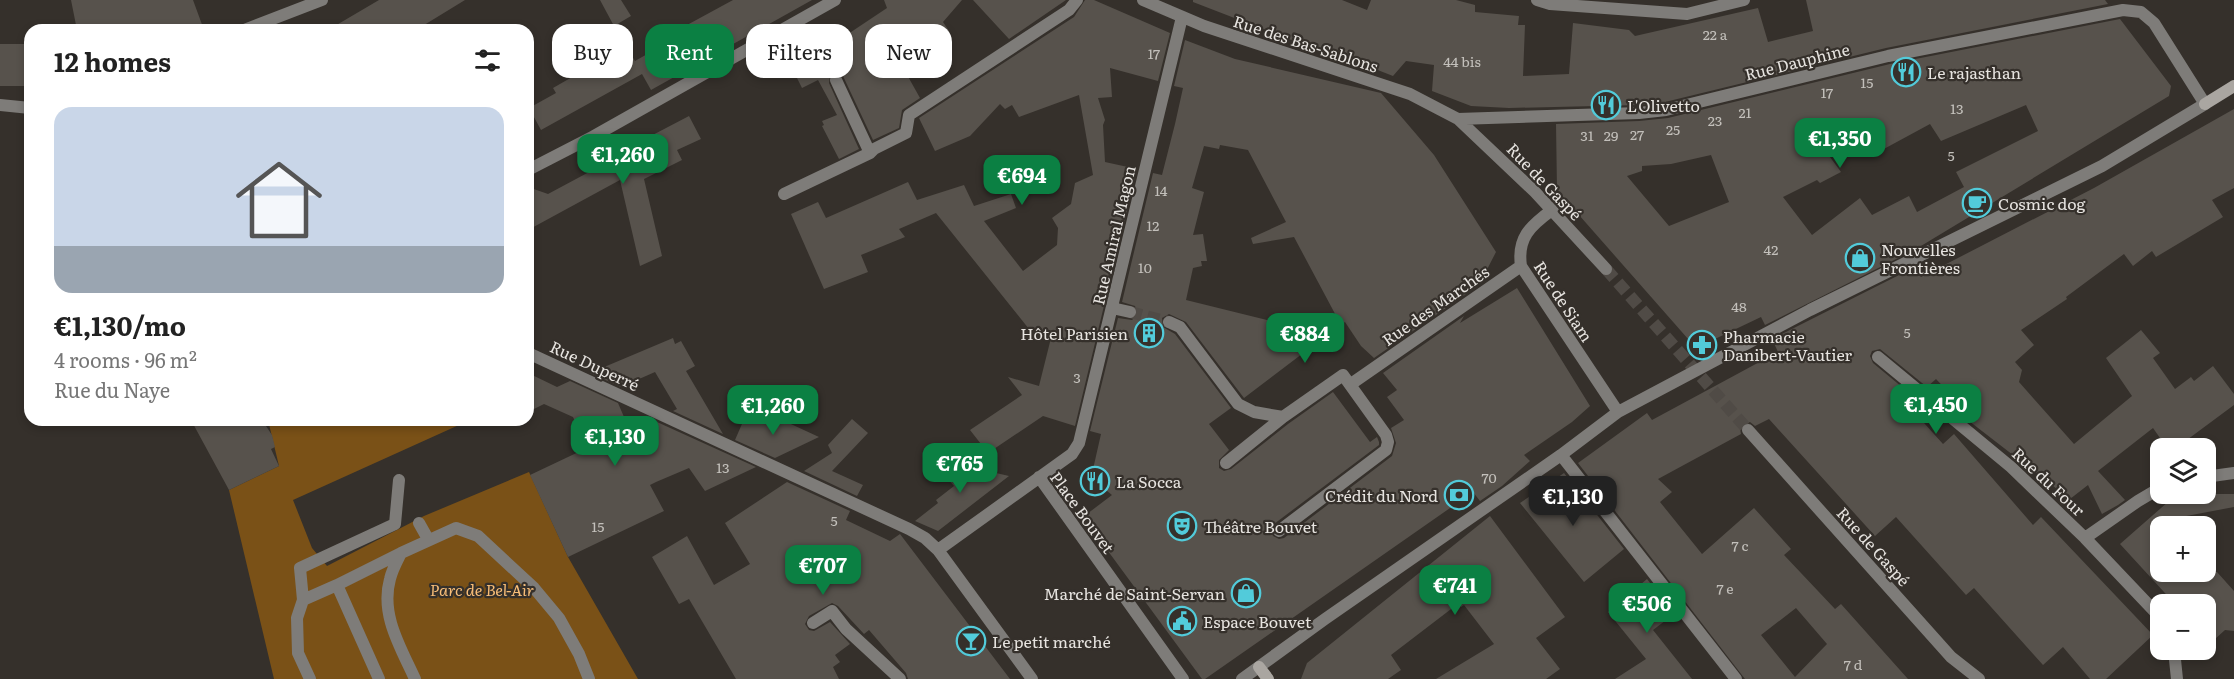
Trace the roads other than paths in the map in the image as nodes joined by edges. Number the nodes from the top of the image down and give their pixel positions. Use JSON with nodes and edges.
{"nodes":[{"id":1,"x":322,"y":0,"type":"edge"},
{"id":2,"x":835,"y":0,"type":"edge"},
{"id":3,"x":1077,"y":0,"type":"edge"},
{"id":4,"x":1143,"y":0,"type":"edge"},
{"id":5,"x":1537,"y":0,"type":"edge"},
{"id":6,"x":1744,"y":0,"type":"edge"},
{"id":7,"x":1182,"y":17,"type":"junction"},
{"id":8,"x":260,"y":24,"type":"edge"},
{"id":9,"x":836,"y":81,"type":"dead end"},
{"id":10,"x":2234,"y":86,"type":"edge"},
{"id":11,"x":2205,"y":104,"type":"junction"},
{"id":12,"x":0,"y":105,"type":"edge"},
{"id":13,"x":24,"y":107,"type":"edge"},
{"id":14,"x":1458,"y":119,"type":"junction"},
{"id":15,"x":870,"y":153,"type":"junction"},
{"id":16,"x":534,"y":167,"type":"edge"},
{"id":17,"x":784,"y":194,"type":"dead end"},
{"id":18,"x":1552,"y":210,"type":"junction"},
{"id":19,"x":1521,"y":266,"type":"junction"},
{"id":20,"x":1606,"y":269,"type":"tunnel mouth"},
{"id":21,"x":1112,"y":308,"type":"junction"},
{"id":22,"x":1130,"y":312,"type":"tunnel mouth"},
{"id":23,"x":1169,"y":322,"type":"tunnel mouth"},
{"id":24,"x":534,"y":356,"type":"edge"},
{"id":25,"x":1878,"y":357,"type":"dead end"},
{"id":26,"x":1351,"y":384,"type":"junction"},
{"id":27,"x":1618,"y":412,"type":"junction"},
{"id":28,"x":1283,"y":417,"type":"junction"},
{"id":29,"x":1748,"y":430,"type":"tunnel mouth"},
{"id":30,"x":1561,"y":455,"type":"junction"},
{"id":31,"x":1226,"y":463,"type":"dead end"},
{"id":32,"x":2234,"y":473,"type":"edge"},
{"id":33,"x":2216,"y":475,"type":"edge"},
{"id":34,"x":1040,"y":477,"type":"junction"},
{"id":35,"x":399,"y":480,"type":"dead end"},
{"id":36,"x":2150,"y":494,"type":"edge"},
{"id":37,"x":419,"y":523,"type":"dead end"},
{"id":38,"x":1279,"y":531,"type":"dead end"},
{"id":39,"x":2085,"y":538,"type":"junction"},
{"id":40,"x":428,"y":539,"type":"junction"},
{"id":41,"x":938,"y":550,"type":"junction"},
{"id":42,"x":401,"y":553,"type":"junction"},
{"id":43,"x":337,"y":585,"type":"junction"},
{"id":44,"x":303,"y":600,"type":"junction"},
{"id":45,"x":2150,"y":606,"type":"edge"},
{"id":46,"x":813,"y":623,"type":"dead end"},
{"id":47,"x":2176,"y":660,"type":"edge"},
{"id":48,"x":1259,"y":667,"type":"junction"},
{"id":49,"x":310,"y":679,"type":"edge"},
{"id":50,"x":379,"y":679,"type":"edge"},
{"id":51,"x":415,"y":679,"type":"edge"},
{"id":52,"x":589,"y":679,"type":"edge"},
{"id":53,"x":900,"y":679,"type":"edge"},
{"id":54,"x":1032,"y":679,"type":"edge"},
{"id":55,"x":1183,"y":679,"type":"edge"},
{"id":56,"x":1242,"y":679,"type":"edge"},
{"id":57,"x":1268,"y":679,"type":"edge"},
{"id":58,"x":1736,"y":679,"type":"edge"},
{"id":59,"x":1980,"y":679,"type":"edge"},
{"id":60,"x":2177,"y":679,"type":"edge"}],
"edges":[{"from":1,"to":8,"type":"street"},
{"from":2,"to":16,"type":"street"},
{"from":3,"to":15,"type":"street"},
{"from":4,"to":7,"type":"street","name":"Rue des Bas-Sablons"},
{"from":5,"to":6,"type":"street"},
{"from":7,"to":14,"type":"street","name":"Rue des Bas-Sablons"},
{"from":7,"to":21,"type":"street","name":"Rue Amiral Magon"},
{"from":9,"to":15,"type":"street"},
{"from":10,"to":11,"type":"street"},
{"from":11,"to":14,"type":"street","name":"Rue Dauphine"},
{"from":11,"to":27,"type":"street"},
{"from":12,"to":13,"type":"street"},
{"from":14,"to":18,"type":"street","name":"Rue de Gaspé"},
{"from":15,"to":17,"type":"street"},
{"from":18,"to":19,"type":"street","name":"Rue de Siam"},
{"from":18,"to":20,"type":"street","name":"Rue de Gaspé"},
{"from":19,"to":26,"type":"street","name":"Rue des Marchés"},
{"from":19,"to":27,"type":"street","name":"Rue de Siam"},
{"from":21,"to":22,"type":"street"},
{"from":21,"to":34,"type":"street","name":"Rue Amiral Magon"},
{"from":23,"to":28,"type":"street"},
{"from":24,"to":41,"type":"street","name":"Rue Duperré"},
{"from":25,"to":39,"type":"street","name":"Rue du Four"},
{"from":26,"to":28,"type":"street"},
{"from":26,"to":38,"type":"street"},
{"from":27,"to":30,"type":"street"},
{"from":28,"to":31,"type":"street"},
{"from":29,"to":59,"type":"street","name":"Rue de Gaspé"},
{"from":30,"to":48,"type":"street"},
{"from":30,"to":58,"type":"street"},
{"from":32,"to":33,"type":"street"},
{"from":34,"to":41,"type":"street","name":"Place Bouvet"},
{"from":34,"to":55,"type":"street","name":"Place Bouvet"},
{"from":35,"to":44,"type":"street"},
{"from":36,"to":39,"type":"street"},
{"from":37,"to":40,"type":"street"},
{"from":39,"to":45,"type":"street","name":"Rue du Four"},
{"from":40,"to":42,"type":"street"},
{"from":40,"to":52,"type":"street"},
{"from":41,"to":54,"type":"street"},
{"from":42,"to":43,"type":"street"},
{"from":42,"to":51,"type":"street"},
{"from":43,"to":44,"type":"street"},
{"from":43,"to":50,"type":"street"},
{"from":44,"to":49,"type":"street"},
{"from":46,"to":53,"type":"street"},
{"from":47,"to":60,"type":"street"},
{"from":48,"to":56,"type":"street"},
{"from":48,"to":57,"type":"street"}]}
